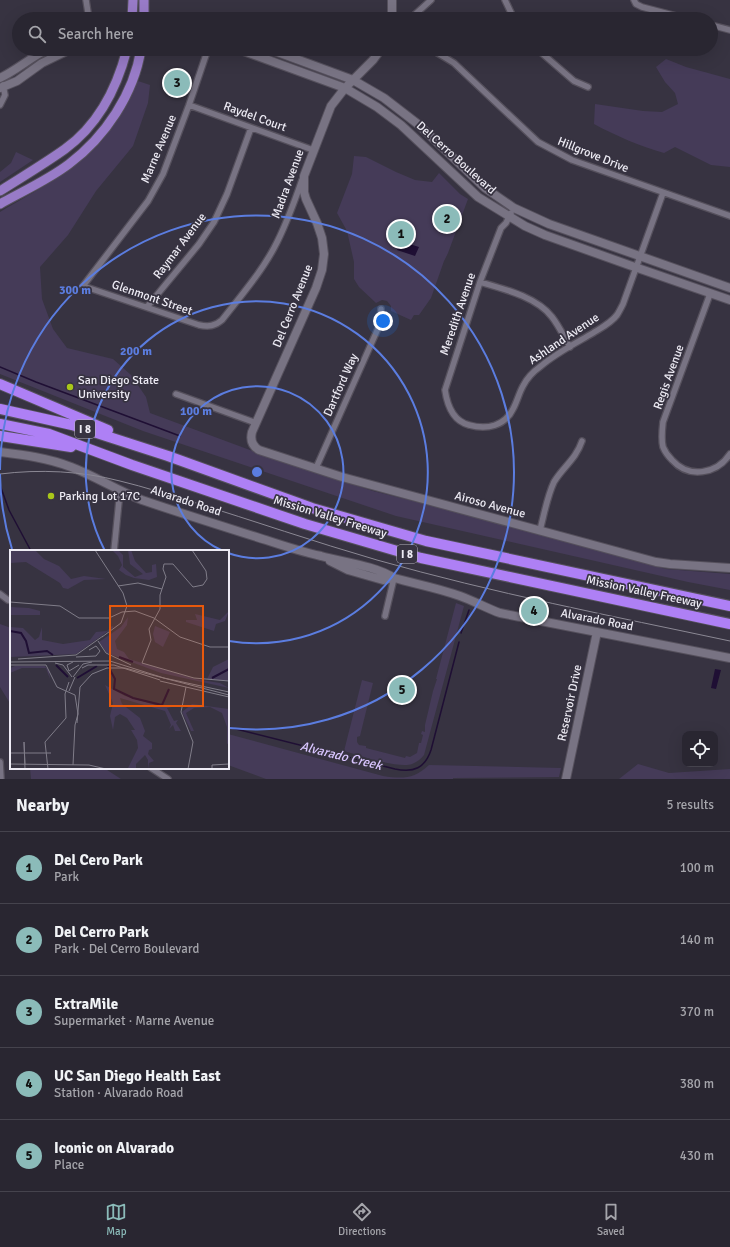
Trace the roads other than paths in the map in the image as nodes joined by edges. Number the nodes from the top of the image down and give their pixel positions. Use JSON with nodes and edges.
{"nodes":[{"id":1,"x":86,"y":0,"type":"edge"},
{"id":2,"x":133,"y":0,"type":"edge"},
{"id":3,"x":144,"y":0,"type":"edge"},
{"id":4,"x":392,"y":0,"type":"edge"},
{"id":5,"x":431,"y":0,"type":"edge"},
{"id":6,"x":505,"y":0,"type":"edge"},
{"id":7,"x":634,"y":0,"type":"edge"},
{"id":8,"x":88,"y":12,"type":"edge"},
{"id":9,"x":132,"y":12,"type":"edge"},
{"id":10,"x":144,"y":12,"type":"edge"},
{"id":11,"x":392,"y":12,"type":"edge"},
{"id":12,"x":418,"y":12,"type":"edge"},
{"id":13,"x":511,"y":12,"type":"edge"},
{"id":14,"x":661,"y":12,"type":"edge"},
{"id":15,"x":718,"y":27,"type":"edge"},
{"id":16,"x":730,"y":30,"type":"edge"},
{"id":17,"x":35,"y":56,"type":"edge"},
{"id":18,"x":57,"y":56,"type":"edge"},
{"id":19,"x":125,"y":56,"type":"edge"},
{"id":20,"x":139,"y":56,"type":"edge"},
{"id":21,"x":206,"y":56,"type":"edge"},
{"id":22,"x":257,"y":56,"type":"edge"},
{"id":23,"x":288,"y":56,"type":"edge"},
{"id":24,"x":376,"y":56,"type":"edge"},
{"id":25,"x":443,"y":56,"type":"edge"},
{"id":26,"x":546,"y":56,"type":"edge"},
{"id":27,"x":0,"y":78,"type":"edge"},
{"id":28,"x":353,"y":80,"type":"junction"},
{"id":29,"x":588,"y":87,"type":"dead end"},
{"id":30,"x":2,"y":88,"type":"edge"},
{"id":31,"x":345,"y":88,"type":"junction"},
{"id":32,"x":0,"y":105,"type":"edge"},
{"id":33,"x":189,"y":105,"type":"junction"},
{"id":34,"x":251,"y":128,"type":"junction"},
{"id":35,"x":313,"y":150,"type":"junction"},
{"id":36,"x":304,"y":176,"type":"junction"},
{"id":37,"x":0,"y":191,"type":"edge"},
{"id":38,"x":663,"y":193,"type":"junction"},
{"id":39,"x":0,"y":204,"type":"edge"},
{"id":40,"x":514,"y":208,"type":"junction"},
{"id":41,"x":730,"y":216,"type":"edge"},
{"id":42,"x":509,"y":217,"type":"junction"},
{"id":43,"x":641,"y":256,"type":"junction"},
{"id":44,"x":636,"y":268,"type":"junction"},
{"id":45,"x":480,"y":282,"type":"junction"},
{"id":46,"x":84,"y":286,"type":"joint"},
{"id":47,"x":730,"y":288,"type":"edge"},
{"id":48,"x":710,"y":294,"type":"junction"},
{"id":49,"x":730,"y":300,"type":"edge"},
{"id":50,"x":147,"y":307,"type":"junction"},
{"id":51,"x":382,"y":310,"type":"dead end"},
{"id":52,"x":213,"y":326,"type":"joint"},
{"id":53,"x":570,"y":347,"type":"junction"},
{"id":54,"x":0,"y":384,"type":"edge"},
{"id":55,"x":176,"y":394,"type":"dead end"},
{"id":56,"x":0,"y":409,"type":"edge"},
{"id":57,"x":256,"y":423,"type":"junction"},
{"id":58,"x":0,"y":424,"type":"edge"},
{"id":59,"x":466,"y":425,"type":"joint"},
{"id":60,"x":0,"y":436,"type":"edge"},
{"id":61,"x":582,"y":441,"type":"dead end"},
{"id":62,"x":251,"y":443,"type":"joint"},
{"id":63,"x":94,"y":450,"type":"junction"},
{"id":64,"x":0,"y":452,"type":"edge"},
{"id":65,"x":730,"y":454,"type":"edge"},
{"id":66,"x":168,"y":456,"type":"junction"},
{"id":67,"x":316,"y":468,"type":"junction"},
{"id":68,"x":120,"y":491,"type":"junction"},
{"id":69,"x":540,"y":530,"type":"junction"},
{"id":70,"x":114,"y":550,"type":"edge"},
{"id":71,"x":730,"y":568,"type":"edge"},
{"id":72,"x":394,"y":578,"type":"junction"},
{"id":73,"x":0,"y":594,"type":"edge"},
{"id":74,"x":8,"y":600,"type":"dead end"},
{"id":75,"x":730,"y":606,"type":"edge"},
{"id":76,"x":385,"y":616,"type":"dead end"},
{"id":77,"x":730,"y":624,"type":"edge"},
{"id":78,"x":597,"y":632,"type":"junction"},
{"id":79,"x":730,"y":658,"type":"edge"},
{"id":80,"x":0,"y":762,"type":"edge"},
{"id":81,"x":153,"y":769,"type":"edge"},
{"id":82,"x":1,"y":779,"type":"edge"},
{"id":83,"x":168,"y":779,"type":"edge"},
{"id":84,"x":566,"y":779,"type":"edge"}],
"edges":[{"from":1,"to":8,"type":"street"},
{"from":2,"to":9,"type":"main road"},
{"from":3,"to":10,"type":"main road"},
{"from":4,"to":11,"type":"street"},
{"from":5,"to":12,"type":"street"},
{"from":6,"to":13,"type":"street"},
{"from":7,"to":14,"type":"street"},
{"from":15,"to":16,"type":"street"},
{"from":17,"to":27,"type":"street"},
{"from":18,"to":30,"type":"street"},
{"from":19,"to":37,"type":"main road"},
{"from":20,"to":39,"type":"main road"},
{"from":21,"to":33,"type":"street","name":"Marne Avenue"},
{"from":22,"to":31,"type":"street","name":"Del Cerro Boulevard"},
{"from":23,"to":28,"type":"street","name":"Del Cerro Boulevard"},
{"from":24,"to":28,"type":"street","name":"Madra Avenue"},
{"from":25,"to":38,"type":"street","name":"Hillgrove Drive"},
{"from":26,"to":29,"type":"street"},
{"from":27,"to":30,"type":"street"},
{"from":28,"to":31,"type":"street","name":"Madra Avenue"},
{"from":28,"to":40,"type":"street","name":"Del Cerro Boulevard"},
{"from":30,"to":32,"type":"street"},
{"from":31,"to":35,"type":"street","name":"Madra Avenue"},
{"from":31,"to":42,"type":"street","name":"Del Cerro Boulevard"},
{"from":33,"to":34,"type":"street","name":"Raydel Court"},
{"from":33,"to":46,"type":"street","name":"Marne Avenue"},
{"from":34,"to":35,"type":"street","name":"Raydel Court"},
{"from":34,"to":50,"type":"street","name":"Raymar Avenue"},
{"from":35,"to":36,"type":"street","name":"Madra Avenue"},
{"from":36,"to":52,"type":"street","name":"Madra Avenue"},
{"from":36,"to":57,"type":"street","name":"Del Cerro Avenue"},
{"from":38,"to":41,"type":"street","name":"Hillgrove Drive"},
{"from":38,"to":43,"type":"street","name":"Ashland Avenue"},
{"from":40,"to":42,"type":"street","name":"Meredith Avenue"},
{"from":40,"to":43,"type":"street","name":"Del Cerro Boulevard"},
{"from":42,"to":44,"type":"street","name":"Del Cerro Boulevard"},
{"from":42,"to":45,"type":"street","name":"Meredith Avenue"},
{"from":43,"to":44,"type":"street","name":"Ashland Avenue"},
{"from":43,"to":47,"type":"street","name":"Del Cerro Boulevard"},
{"from":44,"to":48,"type":"street","name":"Del Cerro Boulevard"},
{"from":44,"to":53,"type":"street","name":"Ashland Avenue"},
{"from":45,"to":53,"type":"street"},
{"from":45,"to":59,"type":"street","name":"Meredith Avenue"},
{"from":46,"to":50,"type":"street","name":"Glenmont Street"},
{"from":48,"to":49,"type":"street","name":"Del Cerro Boulevard"},
{"from":48,"to":65,"type":"street","name":"Regis Avenue"},
{"from":50,"to":52,"type":"street","name":"Glenmont Street"},
{"from":51,"to":67,"type":"street","name":"Dartford Way"},
{"from":53,"to":59,"type":"street","name":"Ashland Avenue"},
{"from":54,"to":66,"type":"highway"},
{"from":55,"to":57,"type":"street"},
{"from":56,"to":66,"type":"highway","name":"Mission Valley Freeway","number":"I 8"},
{"from":57,"to":62,"type":"street","name":"Del Cerro Avenue"},
{"from":58,"to":63,"type":"highway","name":"Mission Valley Freeway","number":"I 8"},
{"from":60,"to":63,"type":"highway"},
{"from":61,"to":69,"type":"street"},
{"from":62,"to":67,"type":"street","name":"Airoso Avenue"},
{"from":63,"to":77,"type":"highway","name":"Mission Valley Freeway","number":"I 8"},
{"from":64,"to":68,"type":"street","name":"Alvarado Road"},
{"from":66,"to":75,"type":"highway","name":"Mission Valley Freeway","number":"I 8"},
{"from":67,"to":69,"type":"street","name":"Airoso Avenue"},
{"from":68,"to":70,"type":"street"},
{"from":68,"to":72,"type":"street","name":"Alvarado Road"},
{"from":69,"to":71,"type":"street","name":"Airoso Avenue"},
{"from":72,"to":76,"type":"street"},
{"from":72,"to":78,"type":"street","name":"Alvarado Road"},
{"from":73,"to":74,"type":"street"},
{"from":78,"to":79,"type":"street","name":"Alvarado Road"},
{"from":78,"to":84,"type":"street","name":"Reservoir Drive"},
{"from":80,"to":82,"type":"street"},
{"from":81,"to":83,"type":"street"}]}
